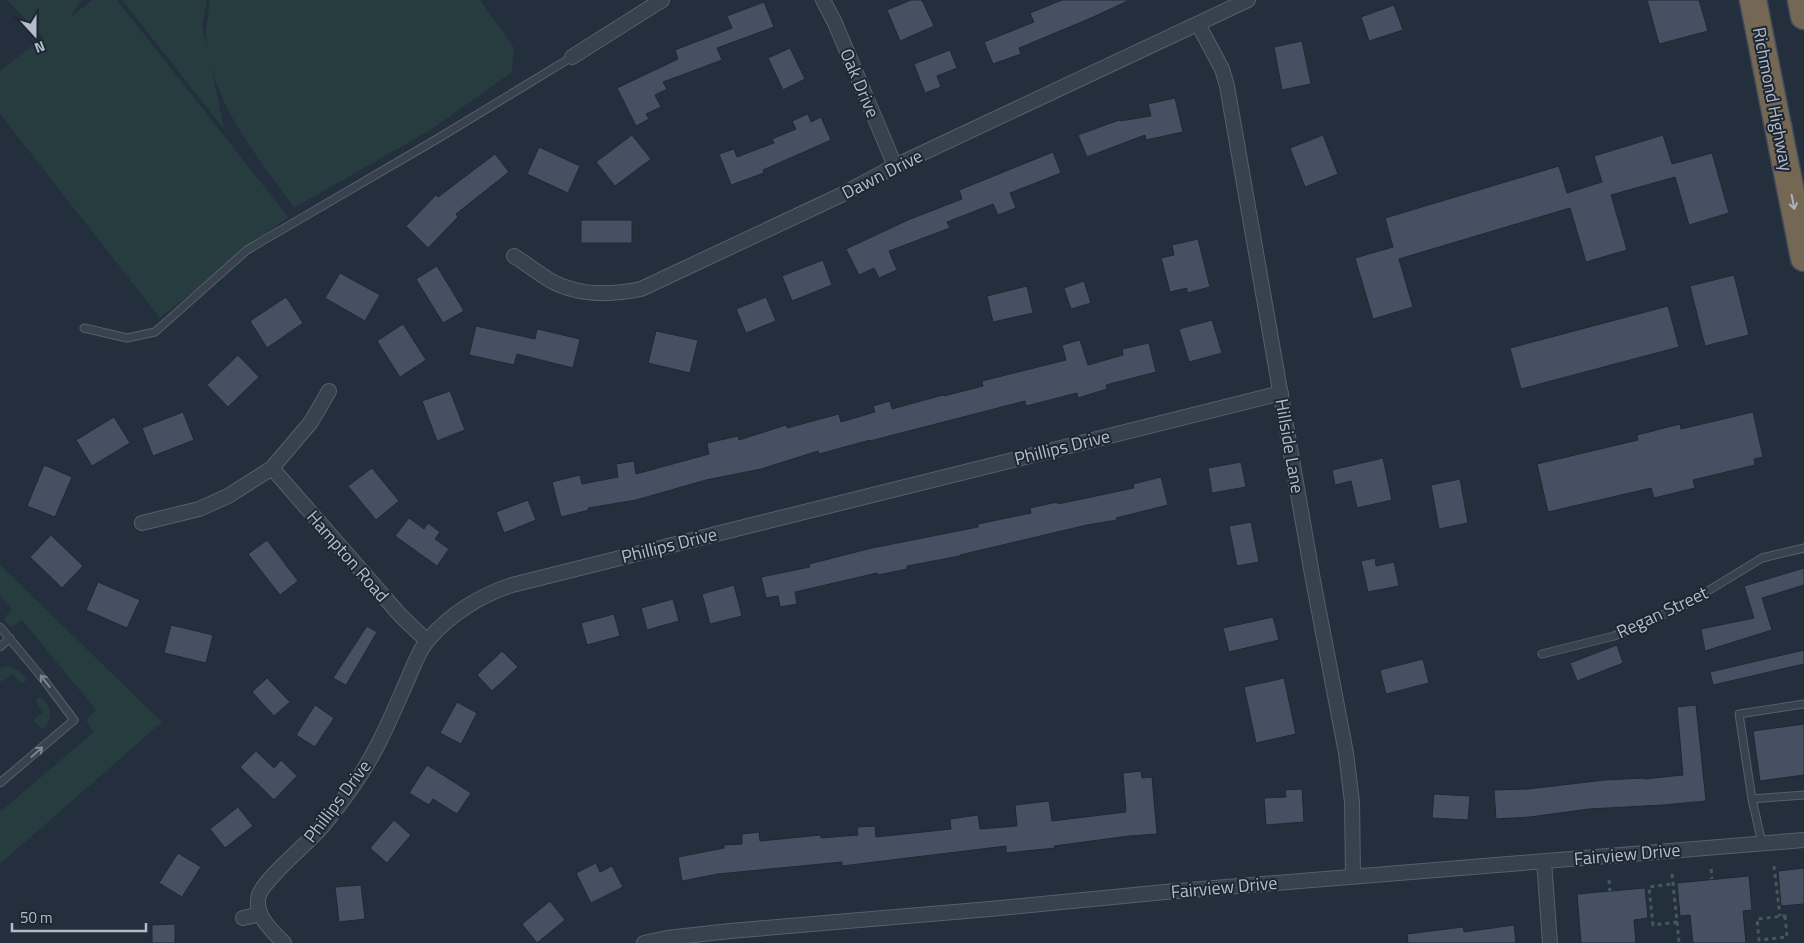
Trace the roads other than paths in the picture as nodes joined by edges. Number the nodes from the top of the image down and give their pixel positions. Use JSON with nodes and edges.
{"nodes":[{"id":1,"x":662,"y":0,"type":"edge"},
{"id":2,"x":823,"y":0,"type":"edge"},
{"id":3,"x":1248,"y":0,"type":"edge"},
{"id":4,"x":1753,"y":0,"type":"edge"},
{"id":5,"x":1801,"y":0,"type":"edge"},
{"id":6,"x":1804,"y":16,"type":"edge"},
{"id":7,"x":1198,"y":24,"type":"junction"},
{"id":8,"x":572,"y":57,"type":"joint"},
{"id":9,"x":895,"y":166,"type":"junction"},
{"id":10,"x":514,"y":256,"type":"dead end"},
{"id":11,"x":1804,"y":258,"type":"edge"},
{"id":12,"x":84,"y":328,"type":"dead end"},
{"id":13,"x":329,"y":391,"type":"dead end"},
{"id":14,"x":1281,"y":393,"type":"junction"},
{"id":15,"x":272,"y":468,"type":"junction"},
{"id":16,"x":142,"y":523,"type":"dead end"},
{"id":17,"x":1804,"y":548,"type":"edge"},
{"id":18,"x":0,"y":627,"type":"edge"},
{"id":19,"x":10,"y":638,"type":"junction"},
{"id":20,"x":426,"y":642,"type":"junction"},
{"id":21,"x":0,"y":647,"type":"edge"},
{"id":22,"x":1542,"y":654,"type":"dead end"},
{"id":23,"x":1804,"y":704,"type":"edge"},
{"id":24,"x":0,"y":783,"type":"edge"},
{"id":25,"x":1804,"y":795,"type":"edge"},
{"id":26,"x":1752,"y":799,"type":"junction"},
{"id":27,"x":1804,"y":840,"type":"edge"},
{"id":28,"x":1762,"y":843,"type":"junction"},
{"id":29,"x":1544,"y":861,"type":"junction"},
{"id":30,"x":1354,"y":876,"type":"junction"},
{"id":31,"x":260,"y":914,"type":"junction"},
{"id":32,"x":243,"y":918,"type":"dead end"},
{"id":33,"x":284,"y":943,"type":"edge"},
{"id":34,"x":644,"y":943,"type":"edge"},
{"id":35,"x":1550,"y":943,"type":"edge"}],
"edges":[{"from":1,"to":8,"type":"street"},
{"from":2,"to":9,"type":"street","name":"Oak Drive"},
{"from":3,"to":7,"type":"street","name":"Dawn Drive"},
{"from":4,"to":11,"type":"highway","name":"Richmond Highway","one_way":true},
{"from":5,"to":6,"type":"highway"},
{"from":7,"to":9,"type":"street","name":"Dawn Drive"},
{"from":7,"to":14,"type":"street","name":"Hillside Lane"},
{"from":8,"to":12,"type":"lane"},
{"from":9,"to":10,"type":"street","name":"Dawn Drive"},
{"from":13,"to":15,"type":"street"},
{"from":14,"to":20,"type":"street","name":"Phillips Drive"},
{"from":14,"to":30,"type":"street","name":"Hillside Lane"},
{"from":15,"to":16,"type":"street"},
{"from":15,"to":20,"type":"street","name":"Hampton Road"},
{"from":17,"to":22,"type":"lane","name":"Regan Street"},
{"from":18,"to":19,"type":"lane"},
{"from":19,"to":21,"type":"lane"},
{"from":24,"to":19,"type":"lane","one_way":true},
{"from":20,"to":31,"type":"street","name":"Phillips Drive"},
{"from":23,"to":26,"type":"lane"},
{"from":25,"to":26,"type":"lane"},
{"from":26,"to":28,"type":"lane"},
{"from":27,"to":28,"type":"street","name":"Fairview Drive"},
{"from":28,"to":29,"type":"street","name":"Fairview Drive"},
{"from":29,"to":30,"type":"street","name":"Fairview Drive"},
{"from":29,"to":35,"type":"street"},
{"from":30,"to":34,"type":"street","name":"Fairview Drive"},
{"from":31,"to":32,"type":"street"},
{"from":31,"to":33,"type":"street"}]}
